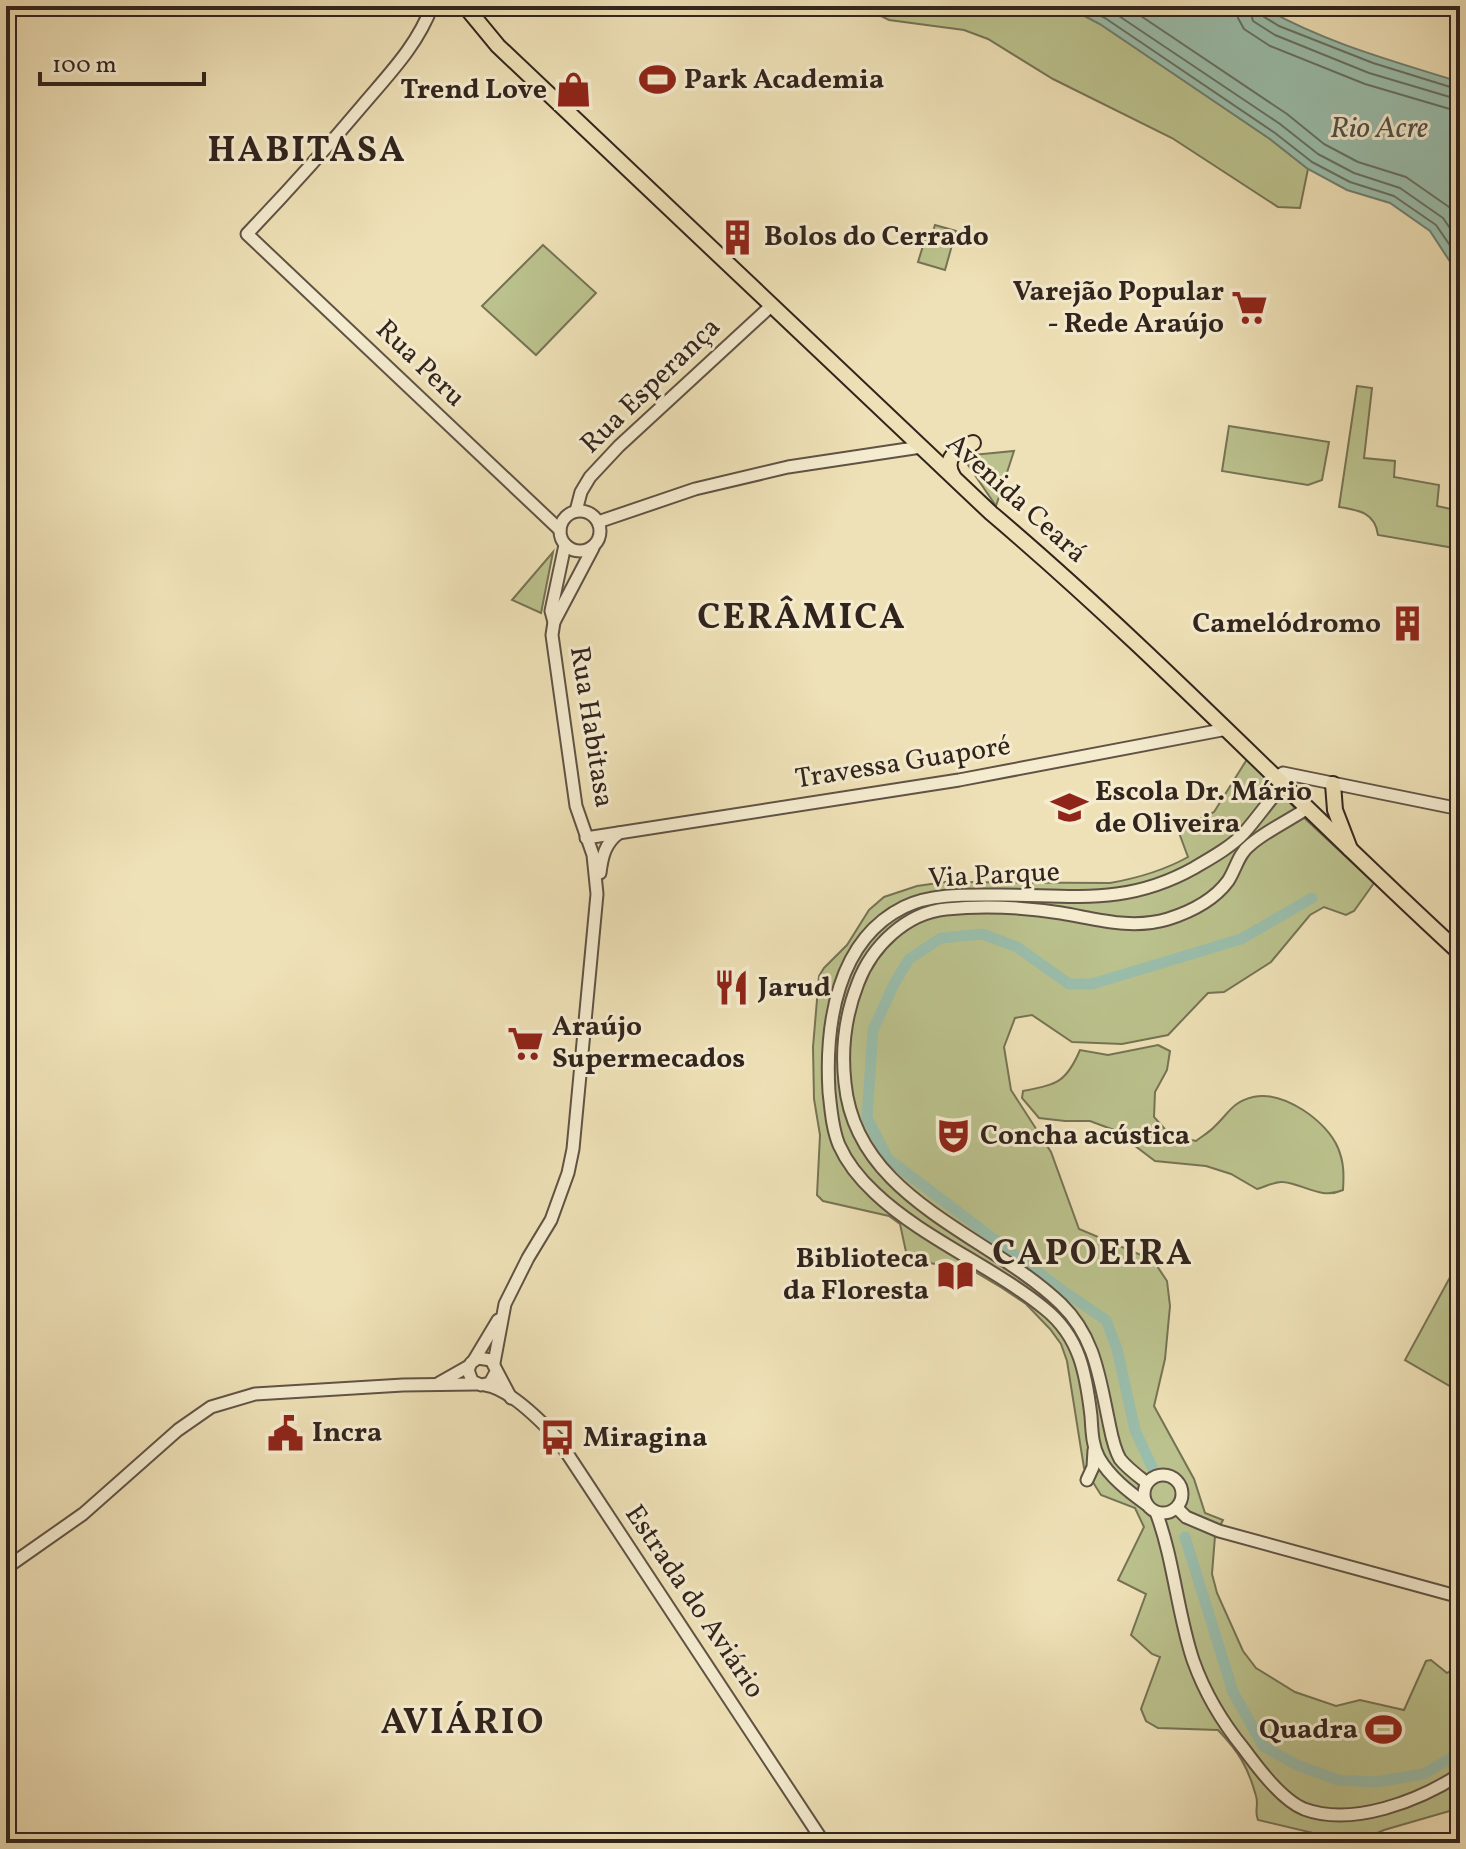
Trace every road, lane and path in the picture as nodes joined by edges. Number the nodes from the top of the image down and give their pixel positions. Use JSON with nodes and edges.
{"nodes":[{"id":1,"x":432,"y":6,"type":"edge"},
{"id":2,"x":465,"y":6,"type":"edge"},
{"id":3,"x":476,"y":6,"type":"edge"},
{"id":4,"x":488,"y":35,"type":"junction"},
{"id":5,"x":772,"y":305,"type":"junction"},
{"id":6,"x":973,"y":443,"type":"dead end"},
{"id":7,"x":921,"y":447,"type":"junction"},
{"id":8,"x":953,"y":477,"type":"junction"},
{"id":9,"x":576,"y":511,"type":"junction"},
{"id":10,"x":598,"y":522,"type":"junction"},
{"id":11,"x":560,"y":530,"type":"junction"},
{"id":12,"x":565,"y":545,"type":"junction"},
{"id":13,"x":593,"y":548,"type":"junction"},
{"id":14,"x":554,"y":622,"type":"junction"},
{"id":15,"x":1227,"y":729,"type":"junction"},
{"id":16,"x":1284,"y":778,"type":"junction"},
{"id":17,"x":1333,"y":784,"type":"junction"},
{"id":18,"x":1306,"y":809,"type":"junction"},
{"id":19,"x":1460,"y":809,"type":"edge"},
{"id":20,"x":626,"y":830,"type":"junction"},
{"id":21,"x":586,"y":838,"type":"junction"},
{"id":22,"x":1352,"y":853,"type":"junction"},
{"id":23,"x":1207,"y":860,"type":"junction"},
{"id":24,"x":1227,"y":882,"type":"junction"},
{"id":25,"x":597,"y":894,"type":"junction"},
{"id":26,"x":1460,"y":953,"type":"edge"},
{"id":27,"x":501,"y":1317,"type":"junction"},
{"id":28,"x":472,"y":1363,"type":"junction"},
{"id":29,"x":495,"y":1368,"type":"junction"},
{"id":30,"x":438,"y":1383,"type":"junction"},
{"id":31,"x":481,"y":1384,"type":"junction"},
{"id":32,"x":512,"y":1398,"type":"junction"},
{"id":33,"x":1094,"y":1445,"type":"junction"},
{"id":34,"x":1087,"y":1480,"type":"dead end"},
{"id":35,"x":1147,"y":1483,"type":"junction"},
{"id":36,"x":1146,"y":1504,"type":"junction"},
{"id":37,"x":1177,"y":1508,"type":"junction"},
{"id":38,"x":1156,"y":1512,"type":"junction"},
{"id":39,"x":6,"y":1568,"type":"edge"},
{"id":40,"x":1460,"y":1597,"type":"edge"},
{"id":41,"x":1460,"y":1774,"type":"edge"},
{"id":42,"x":824,"y":1843,"type":"edge"}],
"edges":[{"from":1,"to":11,"type":"street","name":"Rua Peru"},
{"from":2,"to":4,"type":"main road","name":"Avenida Ceará"},
{"from":3,"to":4,"type":"main road"},
{"from":4,"to":5,"type":"main road","name":"Avenida Ceará"},
{"from":5,"to":7,"type":"main road","name":"Avenida Ceará"},
{"from":5,"to":9,"type":"street","name":"Rua Esperança"},
{"from":6,"to":8,"type":"main road"},
{"from":7,"to":8,"type":"main road","name":"Avenida Ceará"},
{"from":7,"to":10,"type":"street"},
{"from":8,"to":15,"type":"main road","name":"Avenida Ceará"},
{"from":9,"to":10,"type":"street"},
{"from":9,"to":11,"type":"street"},
{"from":10,"to":13,"type":"street"},
{"from":11,"to":12,"type":"street"},
{"from":12,"to":13,"type":"street"},
{"from":12,"to":14,"type":"street","name":"Rua Habitasa"},
{"from":13,"to":14,"type":"street","name":"Rua Habitasa"},
{"from":14,"to":21,"type":"street","name":"Rua Habitasa"},
{"from":15,"to":16,"type":"main road","name":"Avenida Ceará"},
{"from":15,"to":20,"type":"street","name":"Travessa Guaporé"},
{"from":16,"to":17,"type":"street"},
{"from":16,"to":18,"type":"main road","name":"Avenida Ceará"},
{"from":16,"to":23,"type":"street","name":"Via Parque"},
{"from":17,"to":19,"type":"street"},
{"from":17,"to":22,"type":"main road"},
{"from":18,"to":22,"type":"main road","name":"Avenida Ceará"},
{"from":18,"to":24,"type":"street","name":"Via Parque"},
{"from":20,"to":21,"type":"street","name":"Travessa Guaporé"},
{"from":20,"to":25,"type":"street"},
{"from":21,"to":25,"type":"street"},
{"from":22,"to":26,"type":"main road","name":"Avenida Ceará"},
{"from":23,"to":24,"type":"street"},
{"from":23,"to":33,"type":"street","name":"Via Parque"},
{"from":24,"to":35,"type":"street","name":"Via Parque"},
{"from":25,"to":27,"type":"street"},
{"from":27,"to":28,"type":"street"},
{"from":27,"to":29,"type":"street"},
{"from":28,"to":29,"type":"street"},
{"from":28,"to":30,"type":"street"},
{"from":28,"to":31,"type":"street"},
{"from":29,"to":31,"type":"street"},
{"from":29,"to":32,"type":"street","name":"Estrada do Aviário"},
{"from":30,"to":31,"type":"street"},
{"from":30,"to":39,"type":"street"},
{"from":31,"to":32,"type":"street","name":"Estrada do Aviário"},
{"from":32,"to":42,"type":"street","name":"Estrada do Aviário"},
{"from":33,"to":34,"type":"street"},
{"from":33,"to":36,"type":"street","name":"Via Parque"},
{"from":35,"to":36,"type":"street"},
{"from":35,"to":37,"type":"street"},
{"from":36,"to":38,"type":"street"},
{"from":37,"to":38,"type":"street"},
{"from":37,"to":40,"type":"street"},
{"from":38,"to":41,"type":"street"}]}
